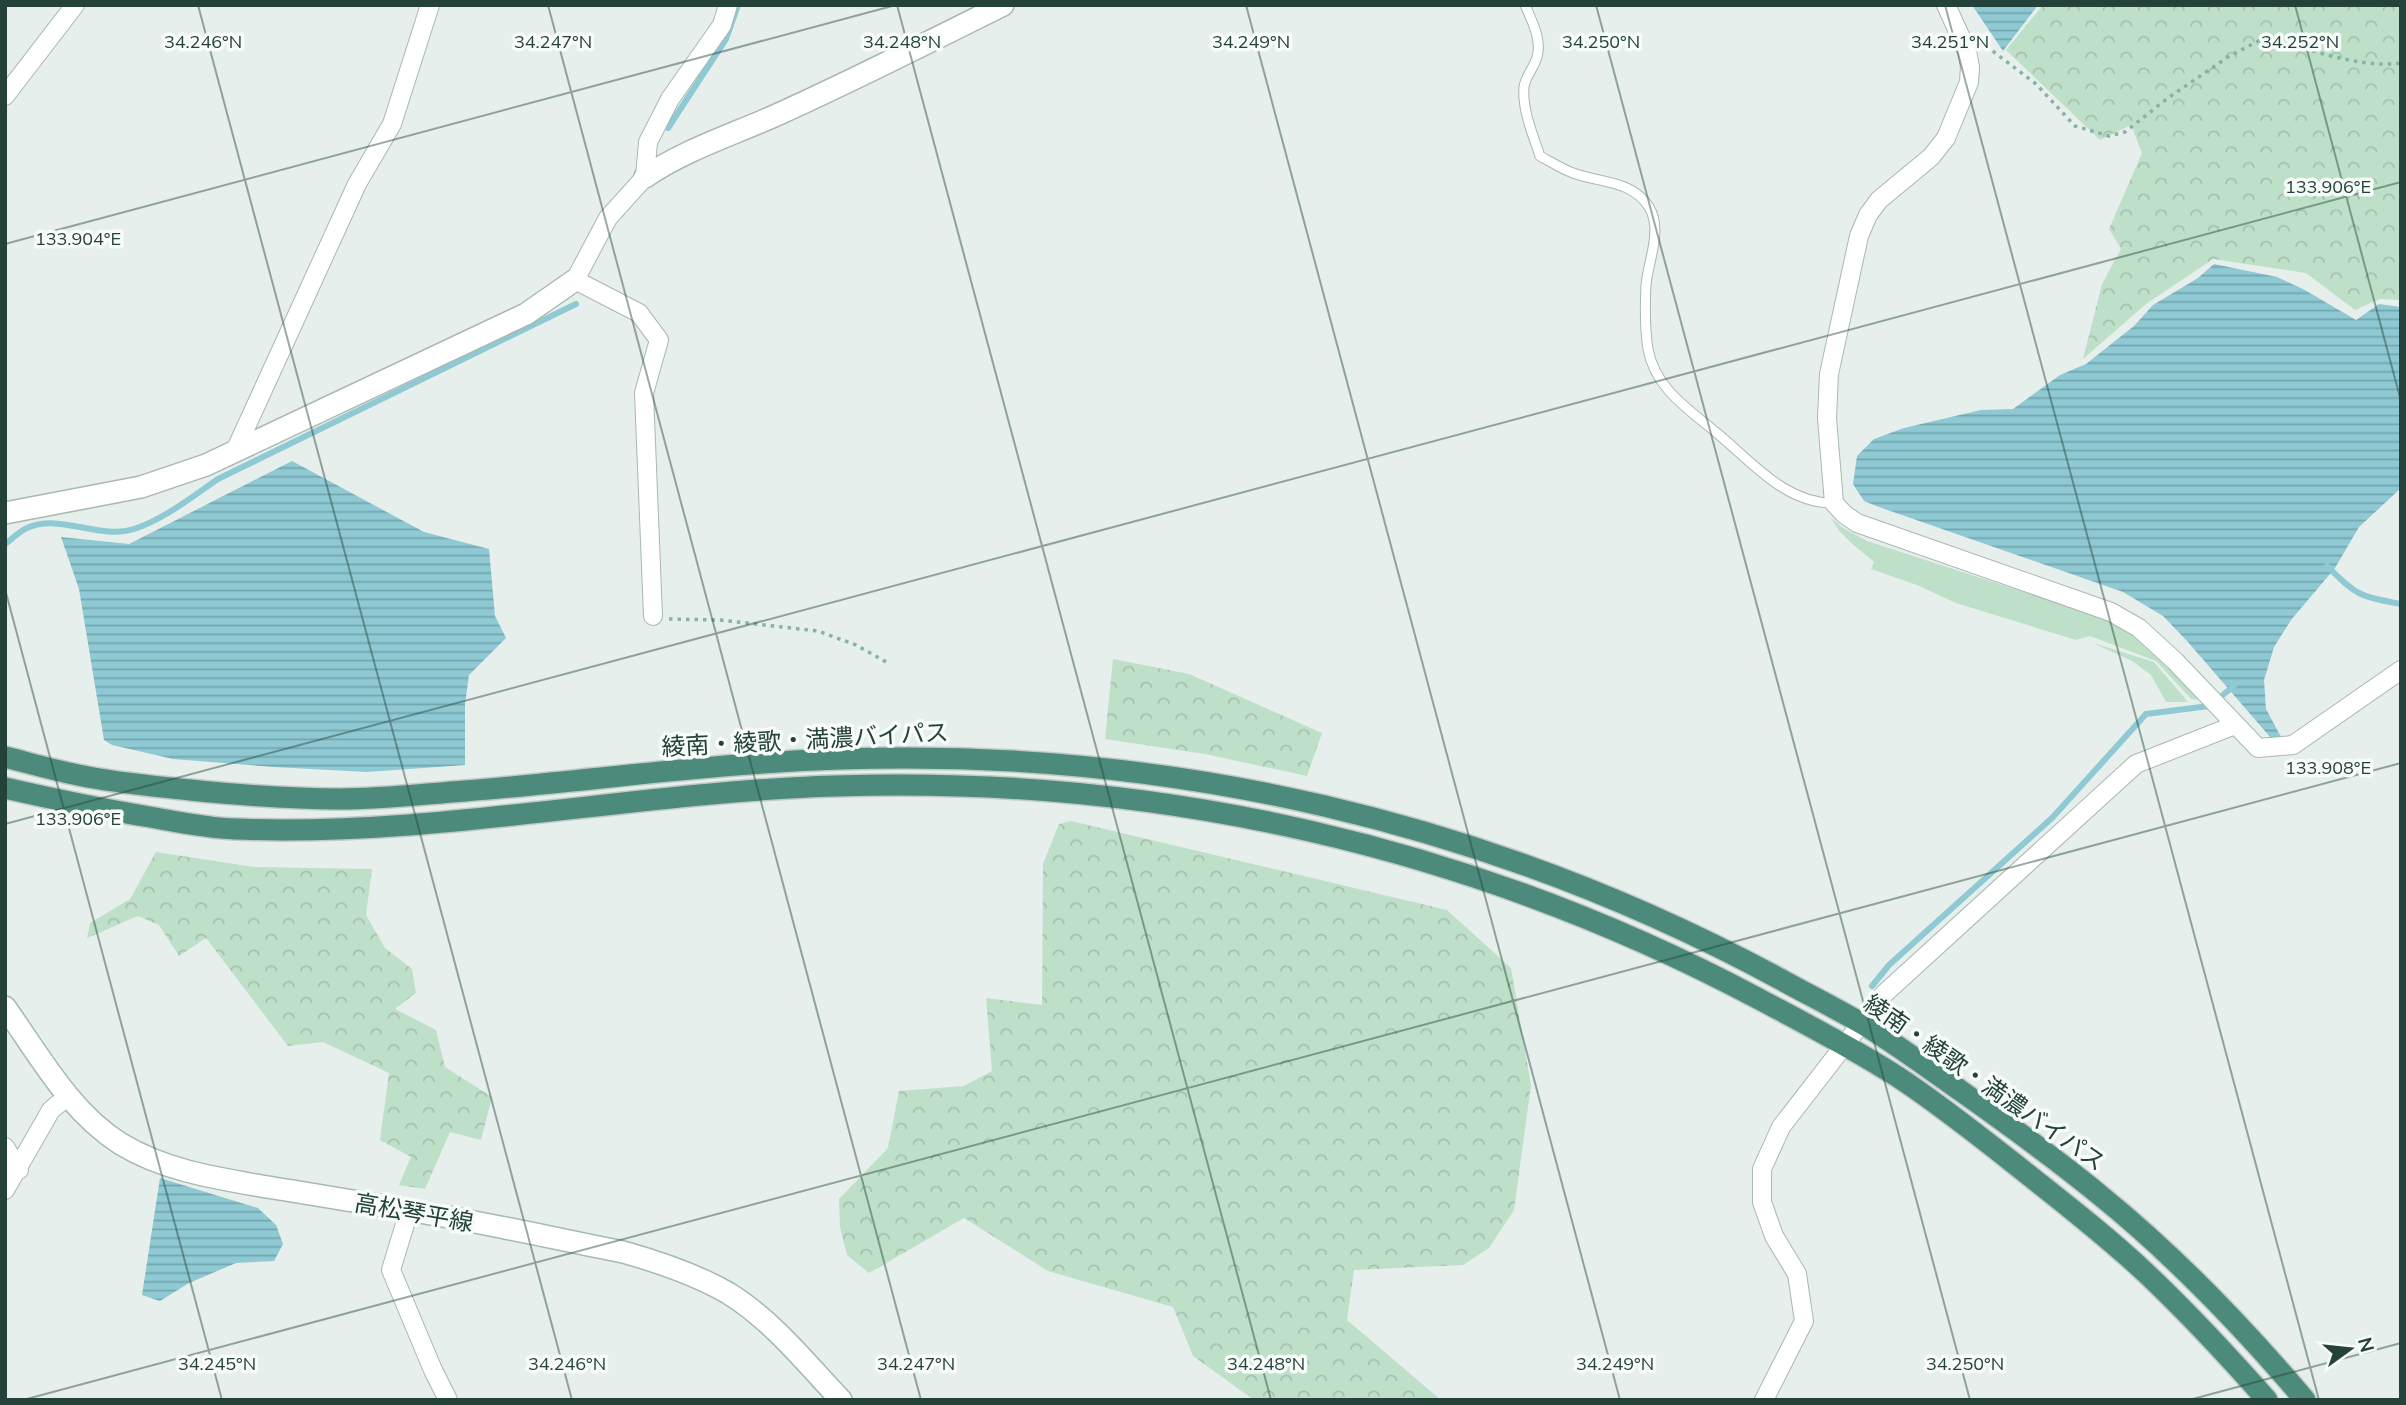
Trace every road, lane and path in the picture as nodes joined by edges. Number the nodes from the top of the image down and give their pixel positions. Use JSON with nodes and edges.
{"nodes":[{"id":1,"x":75,"y":5,"type":"edge"},
{"id":2,"x":430,"y":5,"type":"edge"},
{"id":3,"x":727,"y":5,"type":"edge"},
{"id":4,"x":1003,"y":5,"type":"edge"},
{"id":5,"x":1525,"y":5,"type":"edge"},
{"id":6,"x":1946,"y":5,"type":"edge"},
{"id":7,"x":1984,"y":45,"type":"dead end"},
{"id":8,"x":2401,"y":63,"type":"edge"},
{"id":9,"x":5,"y":96,"type":"edge"},
{"id":10,"x":645,"y":177,"type":"junction"},
{"id":11,"x":575,"y":280,"type":"junction"},
{"id":12,"x":235,"y":451,"type":"junction"},
{"id":13,"x":1834,"y":503,"type":"junction"},
{"id":14,"x":5,"y":513,"type":"edge"},
{"id":15,"x":653,"y":616,"type":"joint"},
{"id":16,"x":888,"y":663,"type":"dead end"},
{"id":17,"x":2401,"y":670,"type":"edge"},
{"id":18,"x":2235,"y":725,"type":"junction"},
{"id":19,"x":5,"y":757,"type":"edge"},
{"id":20,"x":5,"y":789,"type":"edge"},
{"id":21,"x":5,"y":1007,"type":"edge"},
{"id":22,"x":1861,"y":1023,"type":"junction"},
{"id":23,"x":1844,"y":1044,"type":"junction"},
{"id":24,"x":68,"y":1096,"type":"junction"},
{"id":25,"x":5,"y":1147,"type":"edge"},
{"id":26,"x":12,"y":1172,"type":"edge"},
{"id":27,"x":5,"y":1190,"type":"edge"},
{"id":28,"x":409,"y":1211,"type":"junction"},
{"id":29,"x":448,"y":1400,"type":"edge"},
{"id":30,"x":841,"y":1400,"type":"edge"},
{"id":31,"x":1765,"y":1400,"type":"edge"},
{"id":32,"x":2267,"y":1400,"type":"edge"},
{"id":33,"x":2305,"y":1400,"type":"edge"}],
"edges":[{"from":1,"to":9,"type":"street"},
{"from":2,"to":12,"type":"street"},
{"from":3,"to":10,"type":"street"},
{"from":4,"to":10,"type":"street"},
{"from":5,"to":13,"type":"lane"},
{"from":6,"to":13,"type":"street"},
{"from":7,"to":8,"type":"path"},
{"from":10,"to":11,"type":"street"},
{"from":11,"to":12,"type":"street"},
{"from":11,"to":15,"type":"street"},
{"from":12,"to":14,"type":"street"},
{"from":13,"to":18,"type":"street"},
{"from":15,"to":16,"type":"path"},
{"from":17,"to":18,"type":"street"},
{"from":18,"to":22,"type":"street"},
{"from":19,"to":22,"type":"highway","name":"綾南・綾歌・満濃バイパス"},
{"from":20,"to":23,"type":"highway","name":"綾南・綾歌・満濃バイパス"},
{"from":21,"to":24,"type":"street","name":"高松琴平線"},
{"from":22,"to":23,"type":"street"},
{"from":22,"to":33,"type":"highway","name":"綾南・綾歌・満濃バイパス"},
{"from":23,"to":31,"type":"street"},
{"from":23,"to":32,"type":"highway","name":"綾南・綾歌・満濃バイパス"},
{"from":24,"to":26,"type":"street"},
{"from":24,"to":28,"type":"street","name":"高松琴平線"},
{"from":25,"to":26,"type":"street"},
{"from":26,"to":27,"type":"street"},
{"from":28,"to":29,"type":"street"},
{"from":28,"to":30,"type":"street","name":"高松琴平線"}]}
